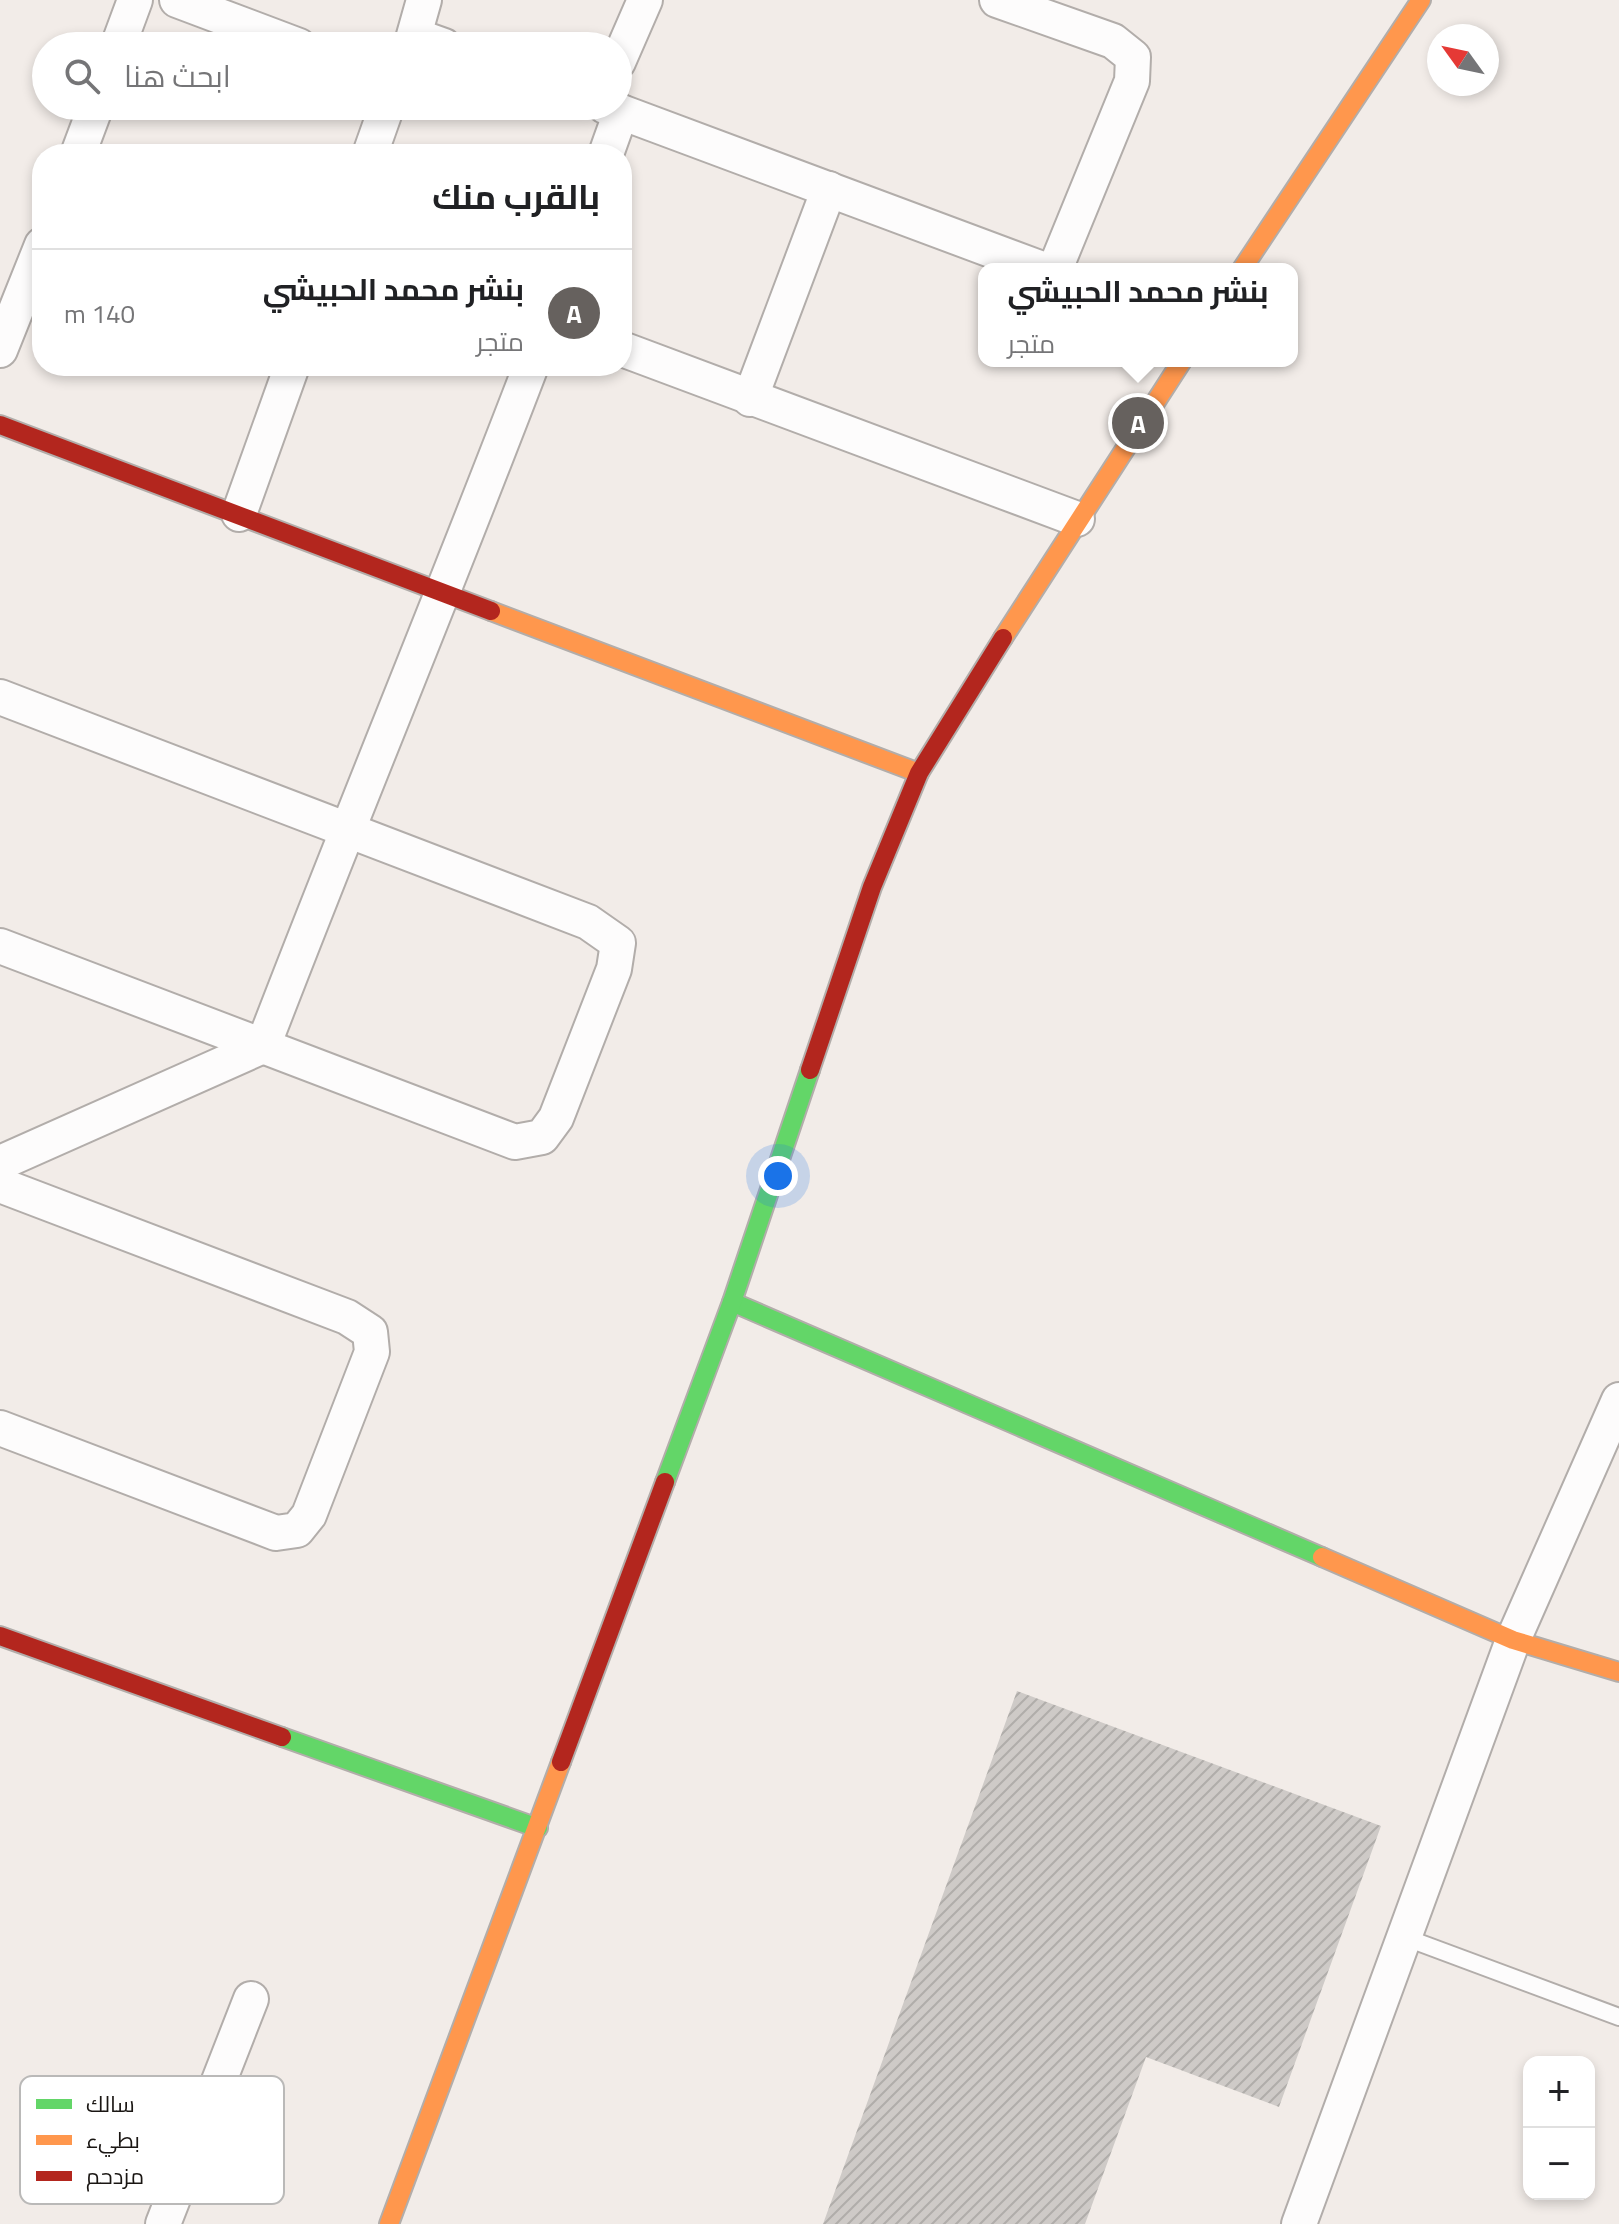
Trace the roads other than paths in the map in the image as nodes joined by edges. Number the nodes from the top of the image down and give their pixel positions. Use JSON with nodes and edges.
{"nodes":[{"id":1,"x":135,"y":0,"type":"edge"},
{"id":2,"x":177,"y":0,"type":"edge"},
{"id":3,"x":424,"y":0,"type":"edge"},
{"id":4,"x":645,"y":0,"type":"edge"},
{"id":5,"x":997,"y":0,"type":"edge"},
{"id":6,"x":1421,"y":0,"type":"edge"},
{"id":7,"x":123,"y":32,"type":"edge"},
{"id":8,"x":262,"y":32,"type":"edge"},
{"id":9,"x":424,"y":32,"type":"edge"},
{"id":10,"x":631,"y":32,"type":"edge"},
{"id":11,"x":632,"y":116,"type":"edge"},
{"id":12,"x":91,"y":120,"type":"edge"},
{"id":13,"x":382,"y":120,"type":"edge"},
{"id":14,"x":611,"y":120,"type":"edge"},
{"id":15,"x":82,"y":144,"type":"edge"},
{"id":16,"x":374,"y":144,"type":"edge"},
{"id":17,"x":608,"y":144,"type":"edge"},
{"id":18,"x":829,"y":189,"type":"junction"},
{"id":19,"x":1026,"y":263,"type":"edge"},
{"id":20,"x":1057,"y":263,"type":"edge"},
{"id":21,"x":1246,"y":263,"type":"edge"},
{"id":22,"x":32,"y":270,"type":"edge"},
{"id":23,"x":0,"y":350,"type":"edge"},
{"id":24,"x":632,"y":353,"type":"edge"},
{"id":25,"x":1178,"y":367,"type":"edge"},
{"id":26,"x":288,"y":376,"type":"edge"},
{"id":27,"x":527,"y":376,"type":"edge"},
{"id":28,"x":750,"y":399,"type":"junction"},
{"id":29,"x":0,"y":425,"type":"edge"},
{"id":30,"x":239,"y":514,"type":"junction"},
{"id":31,"x":1077,"y":519,"type":"junction"},
{"id":32,"x":444,"y":593,"type":"junction"},
{"id":33,"x":0,"y":697,"type":"edge"},
{"id":34,"x":919,"y":773,"type":"junction"},
{"id":35,"x":346,"y":829,"type":"junction"},
{"id":36,"x":0,"y":946,"type":"edge"},
{"id":37,"x":263,"y":1046,"type":"junction"},
{"id":38,"x":0,"y":1163,"type":"edge"},
{"id":39,"x":0,"y":1185,"type":"edge"},
{"id":40,"x":732,"y":1302,"type":"junction"},
{"id":41,"x":1619,"y":1400,"type":"edge"},
{"id":42,"x":0,"y":1428,"type":"edge"},
{"id":43,"x":0,"y":1636,"type":"edge"},
{"id":44,"x":1513,"y":1640,"type":"junction"},
{"id":45,"x":1619,"y":1672,"type":"edge"},
{"id":46,"x":538,"y":1828,"type":"junction"},
{"id":47,"x":1404,"y":1937,"type":"junction"},
{"id":48,"x":251,"y":1999,"type":"dead end"},
{"id":49,"x":1619,"y":2017,"type":"edge"},
{"id":50,"x":221,"y":2076,"type":"edge"},
{"id":51,"x":171,"y":2204,"type":"edge"},
{"id":52,"x":163,"y":2224,"type":"edge"},
{"id":53,"x":389,"y":2224,"type":"edge"},
{"id":54,"x":1299,"y":2224,"type":"edge"}],
"edges":[{"from":1,"to":7,"type":"street"},
{"from":2,"to":8,"type":"street"},
{"from":3,"to":9,"type":"street"},
{"from":4,"to":10,"type":"street"},
{"from":5,"to":20,"type":"street"},
{"from":6,"to":21,"type":"street"},
{"from":11,"to":18,"type":"street"},
{"from":12,"to":15,"type":"street"},
{"from":13,"to":16,"type":"street"},
{"from":14,"to":17,"type":"street"},
{"from":18,"to":19,"type":"street"},
{"from":18,"to":28,"type":"street"},
{"from":22,"to":23,"type":"street"},
{"from":24,"to":28,"type":"street"},
{"from":25,"to":31,"type":"street"},
{"from":26,"to":30,"type":"street"},
{"from":27,"to":32,"type":"street"},
{"from":28,"to":31,"type":"street"},
{"from":29,"to":30,"type":"street"},
{"from":30,"to":32,"type":"street"},
{"from":31,"to":34,"type":"street"},
{"from":32,"to":34,"type":"street"},
{"from":32,"to":35,"type":"street"},
{"from":33,"to":35,"type":"street"},
{"from":34,"to":40,"type":"street"},
{"from":35,"to":37,"type":"street"},
{"from":35,"to":37,"type":"street"},
{"from":36,"to":37,"type":"street"},
{"from":37,"to":38,"type":"street"},
{"from":39,"to":42,"type":"street"},
{"from":40,"to":44,"type":"street"},
{"from":40,"to":46,"type":"street"},
{"from":41,"to":44,"type":"street"},
{"from":43,"to":46,"type":"street"},
{"from":44,"to":45,"type":"street"},
{"from":44,"to":47,"type":"street"},
{"from":46,"to":53,"type":"street"},
{"from":47,"to":49,"type":"lane"},
{"from":47,"to":54,"type":"street"},
{"from":48,"to":50,"type":"street"},
{"from":51,"to":52,"type":"street"}]}
